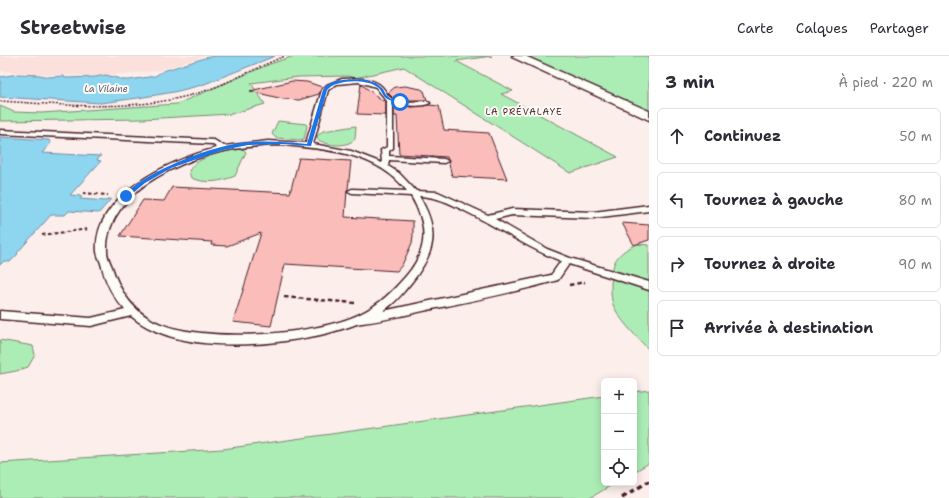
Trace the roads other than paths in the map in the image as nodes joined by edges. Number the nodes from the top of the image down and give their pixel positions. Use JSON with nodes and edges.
{"nodes":[{"id":1,"x":517,"y":56,"type":"edge"},
{"id":2,"x":390,"y":100,"type":"junction"},
{"id":3,"x":428,"y":103,"type":"dead end"},
{"id":4,"x":649,"y":116,"type":"edge"},
{"id":5,"x":0,"y":132,"type":"edge"},
{"id":6,"x":309,"y":145,"type":"junction"},
{"id":7,"x":222,"y":148,"type":"junction"},
{"id":8,"x":444,"y":161,"type":"dead end"},
{"id":9,"x":385,"y":162,"type":"junction"},
{"id":10,"x":352,"y":191,"type":"dead end"},
{"id":11,"x":414,"y":194,"type":"junction"},
{"id":12,"x":649,"y":208,"type":"edge"},
{"id":13,"x":488,"y":218,"type":"junction"},
{"id":14,"x":567,"y":260,"type":"junction"},
{"id":15,"x":649,"y":286,"type":"edge"},
{"id":16,"x":132,"y":312,"type":"junction"},
{"id":17,"x":0,"y":315,"type":"edge"},
{"id":18,"x":358,"y":321,"type":"junction"}],
"edges":[{"from":1,"to":4,"type":"street"},
{"from":2,"to":3,"type":"lane"},
{"from":2,"to":6,"type":"lane"},
{"from":2,"to":9,"type":"lane"},
{"from":5,"to":7,"type":"lane"},
{"from":6,"to":7,"type":"lane"},
{"from":6,"to":9,"type":"lane"},
{"from":7,"to":16,"type":"lane"},
{"from":8,"to":9,"type":"lane"},
{"from":9,"to":11,"type":"lane"},
{"from":10,"to":11,"type":"lane"},
{"from":11,"to":13,"type":"lane"},
{"from":11,"to":18,"type":"lane"},
{"from":12,"to":13,"type":"lane"},
{"from":13,"to":14,"type":"lane"},
{"from":14,"to":15,"type":"lane"},
{"from":14,"to":18,"type":"lane"},
{"from":16,"to":17,"type":"lane"},
{"from":16,"to":18,"type":"lane"}]}
